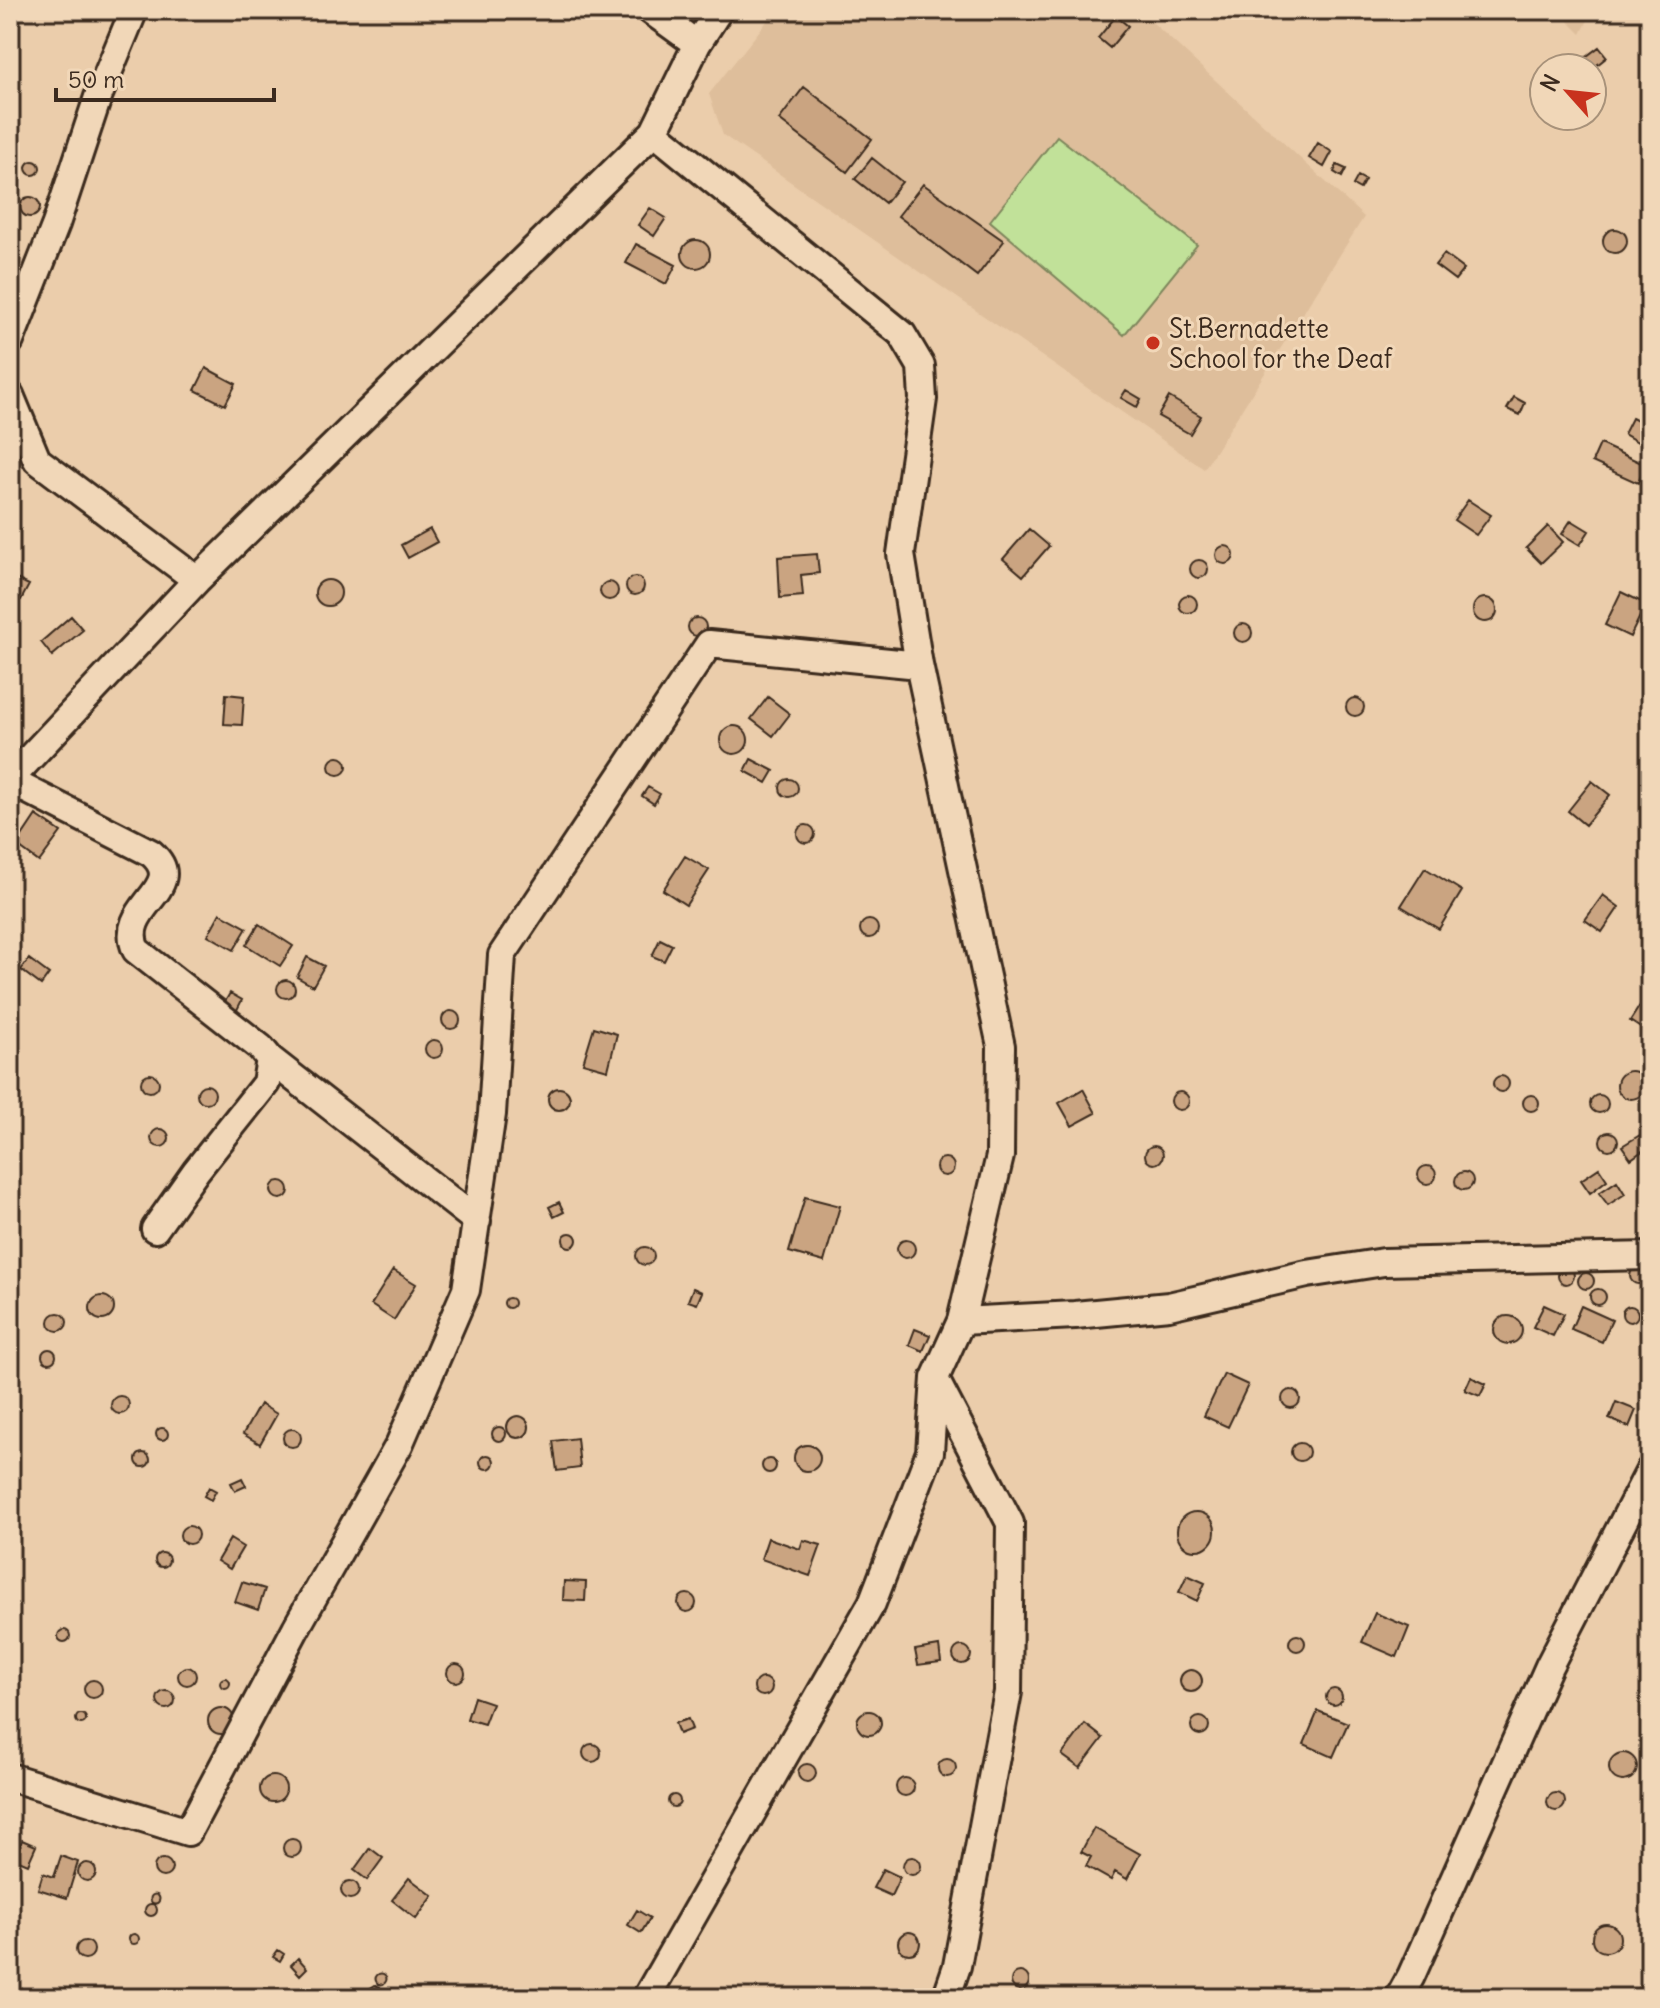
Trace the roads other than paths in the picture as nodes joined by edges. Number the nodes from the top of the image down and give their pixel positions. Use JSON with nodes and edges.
{"nodes":[{"id":1,"x":134,"y":10,"type":"edge"},
{"id":2,"x":650,"y":10,"type":"edge"},
{"id":3,"x":719,"y":10,"type":"edge"},
{"id":4,"x":697,"y":44,"type":"junction"},
{"id":5,"x":654,"y":132,"type":"junction"},
{"id":6,"x":10,"y":341,"type":"edge"},
{"id":7,"x":10,"y":395,"type":"edge"},
{"id":8,"x":197,"y":580,"type":"junction"},
{"id":9,"x":919,"y":665,"type":"junction"},
{"id":10,"x":10,"y":780,"type":"edge"},
{"id":11,"x":270,"y":1059,"type":"junction"},
{"id":12,"x":477,"y":1221,"type":"junction"},
{"id":13,"x":155,"y":1229,"type":"dead end"},
{"id":14,"x":1650,"y":1256,"type":"edge"},
{"id":15,"x":961,"y":1321,"type":"junction"},
{"id":16,"x":935,"y":1378,"type":"junction"},
{"id":17,"x":1650,"y":1470,"type":"edge"},
{"id":18,"x":10,"y":1777,"type":"edge"},
{"id":19,"x":646,"y":1998,"type":"edge"},
{"id":20,"x":946,"y":1998,"type":"edge"},
{"id":21,"x":1399,"y":1998,"type":"edge"}],
"edges":[{"from":1,"to":6,"type":"street"},
{"from":2,"to":4,"type":"street"},
{"from":3,"to":4,"type":"street"},
{"from":4,"to":5,"type":"street"},
{"from":5,"to":8,"type":"street"},
{"from":5,"to":9,"type":"street"},
{"from":7,"to":8,"type":"street"},
{"from":8,"to":10,"type":"street"},
{"from":9,"to":12,"type":"street"},
{"from":9,"to":15,"type":"street"},
{"from":10,"to":11,"type":"street"},
{"from":11,"to":12,"type":"street"},
{"from":11,"to":13,"type":"street"},
{"from":12,"to":18,"type":"street"},
{"from":14,"to":15,"type":"street"},
{"from":15,"to":16,"type":"street"},
{"from":16,"to":19,"type":"street"},
{"from":16,"to":20,"type":"street"},
{"from":17,"to":21,"type":"street"}]}
